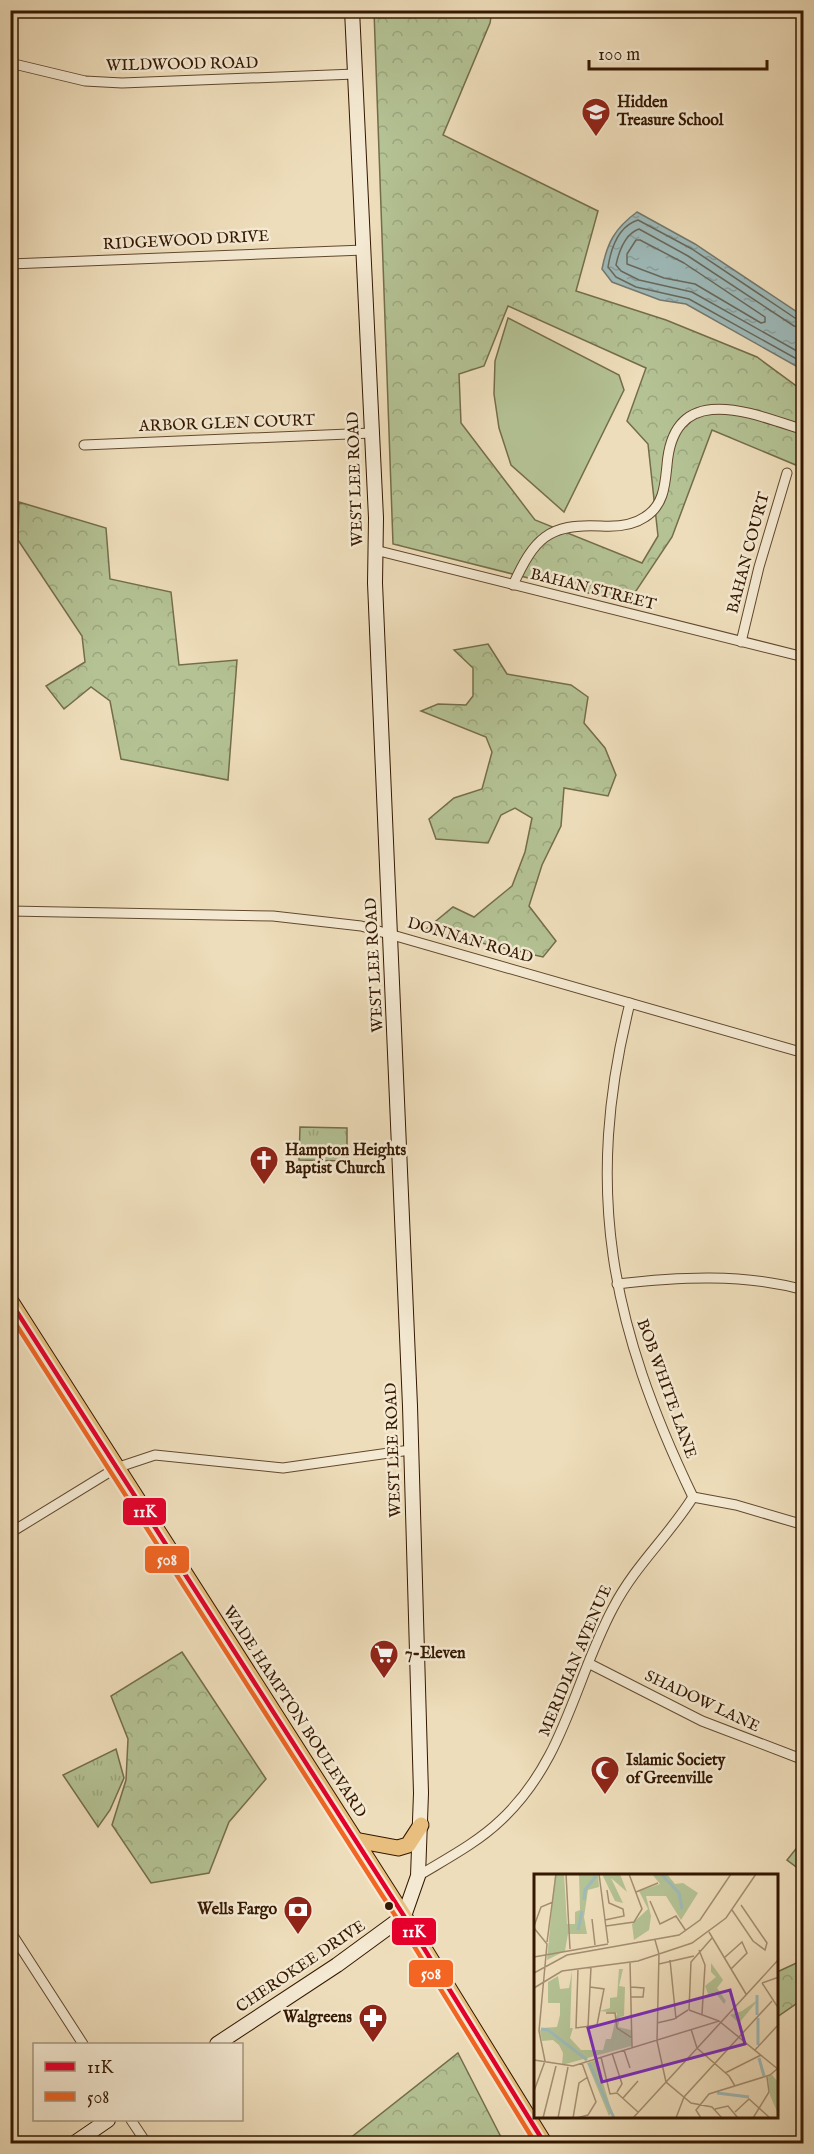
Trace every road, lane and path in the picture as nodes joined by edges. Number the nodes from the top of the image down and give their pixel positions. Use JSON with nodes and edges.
{"nodes":[{"id":1,"x":352,"y":10,"type":"edge"},
{"id":2,"x":10,"y":63,"type":"edge"},
{"id":3,"x":355,"y":74,"type":"junction"},
{"id":4,"x":364,"y":250,"type":"junction"},
{"id":5,"x":10,"y":264,"type":"edge"},
{"id":6,"x":804,"y":430,"type":"edge"},
{"id":7,"x":372,"y":433,"type":"junction"},
{"id":8,"x":84,"y":445,"type":"dead end"},
{"id":9,"x":787,"y":473,"type":"dead end"},
{"id":10,"x":375,"y":550,"type":"junction"},
{"id":11,"x":513,"y":585,"type":"junction"},
{"id":12,"x":741,"y":642,"type":"junction"},
{"id":13,"x":804,"y":657,"type":"edge"},
{"id":14,"x":10,"y":911,"type":"edge"},
{"id":15,"x":390,"y":934,"type":"junction"},
{"id":16,"x":630,"y":1003,"type":"junction"},
{"id":17,"x":804,"y":1053,"type":"edge"},
{"id":18,"x":617,"y":1284,"type":"junction"},
{"id":19,"x":804,"y":1290,"type":"edge"},
{"id":20,"x":10,"y":1300,"type":"edge"},
{"id":21,"x":410,"y":1450,"type":"junction"},
{"id":22,"x":123,"y":1465,"type":"junction"},
{"id":23,"x":693,"y":1497,"type":"junction"},
{"id":24,"x":804,"y":1525,"type":"edge"},
{"id":25,"x":10,"y":1533,"type":"edge"},
{"id":26,"x":590,"y":1664,"type":"junction"},
{"id":27,"x":804,"y":1760,"type":"edge"},
{"id":28,"x":421,"y":1825,"type":"junction"},
{"id":29,"x":355,"y":1840,"type":"junction"},
{"id":30,"x":418,"y":1876,"type":"junction"},
{"id":31,"x":404,"y":1916,"type":"junction"},
{"id":32,"x":10,"y":1931,"type":"edge"},
{"id":33,"x":82,"y":2043,"type":"edge"},
{"id":34,"x":219,"y":2043,"type":"edge"},
{"id":35,"x":107,"y":2121,"type":"edge"},
{"id":36,"x":132,"y":2121,"type":"edge"},
{"id":37,"x":73,"y":2144,"type":"edge"},
{"id":38,"x":147,"y":2144,"type":"edge"},
{"id":39,"x":545,"y":2144,"type":"edge"}],
"edges":[{"from":1,"to":3,"type":"street","name":"WEST LEE ROAD"},
{"from":2,"to":3,"type":"street","name":"WILDWOOD ROAD"},
{"from":3,"to":4,"type":"street","name":"WEST LEE ROAD"},
{"from":4,"to":5,"type":"street","name":"RIDGEWOOD DRIVE"},
{"from":4,"to":7,"type":"street","name":"WEST LEE ROAD"},
{"from":6,"to":11,"type":"street"},
{"from":7,"to":8,"type":"street","name":"ARBOR GLEN COURT"},
{"from":7,"to":10,"type":"street","name":"WEST LEE ROAD"},
{"from":9,"to":12,"type":"street","name":"BAHAN COURT"},
{"from":10,"to":11,"type":"street","name":"BAHAN STREET"},
{"from":10,"to":15,"type":"street","name":"WEST LEE ROAD"},
{"from":11,"to":12,"type":"street","name":"BAHAN STREET"},
{"from":12,"to":13,"type":"street","name":"BAHAN STREET"},
{"from":14,"to":15,"type":"street","name":"DONNAN ROAD"},
{"from":15,"to":16,"type":"street","name":"DONNAN ROAD"},
{"from":15,"to":21,"type":"street","name":"WEST LEE ROAD"},
{"from":16,"to":17,"type":"street","name":"DONNAN ROAD"},
{"from":16,"to":18,"type":"street","name":"BOB WHITE LANE"},
{"from":18,"to":19,"type":"street"},
{"from":18,"to":23,"type":"street","name":"BOB WHITE LANE"},
{"from":20,"to":22,"type":"main road","name":"WADE HAMPTON BOULEVARD"},
{"from":21,"to":22,"type":"street"},
{"from":21,"to":28,"type":"street","name":"WEST LEE ROAD"},
{"from":22,"to":25,"type":"street"},
{"from":22,"to":29,"type":"main road","name":"WADE HAMPTON BOULEVARD"},
{"from":23,"to":24,"type":"street"},
{"from":23,"to":26,"type":"street","name":"MERIDIAN AVENUE"},
{"from":26,"to":27,"type":"street","name":"SHADOW LANE"},
{"from":26,"to":30,"type":"street","name":"MERIDIAN AVENUE"},
{"from":28,"to":29,"type":"main road"},
{"from":28,"to":30,"type":"street","name":"WEST LEE ROAD"},
{"from":29,"to":31,"type":"main road","name":"WADE HAMPTON BOULEVARD"},
{"from":30,"to":31,"type":"street","name":"WEST LEE ROAD"},
{"from":31,"to":34,"type":"street","name":"CHEROKEE DRIVE"},
{"from":31,"to":39,"type":"main road","name":"WADE HAMPTON BOULEVARD"},
{"from":32,"to":33,"type":"street"},
{"from":35,"to":37,"type":"street"},
{"from":36,"to":38,"type":"street"}]}
